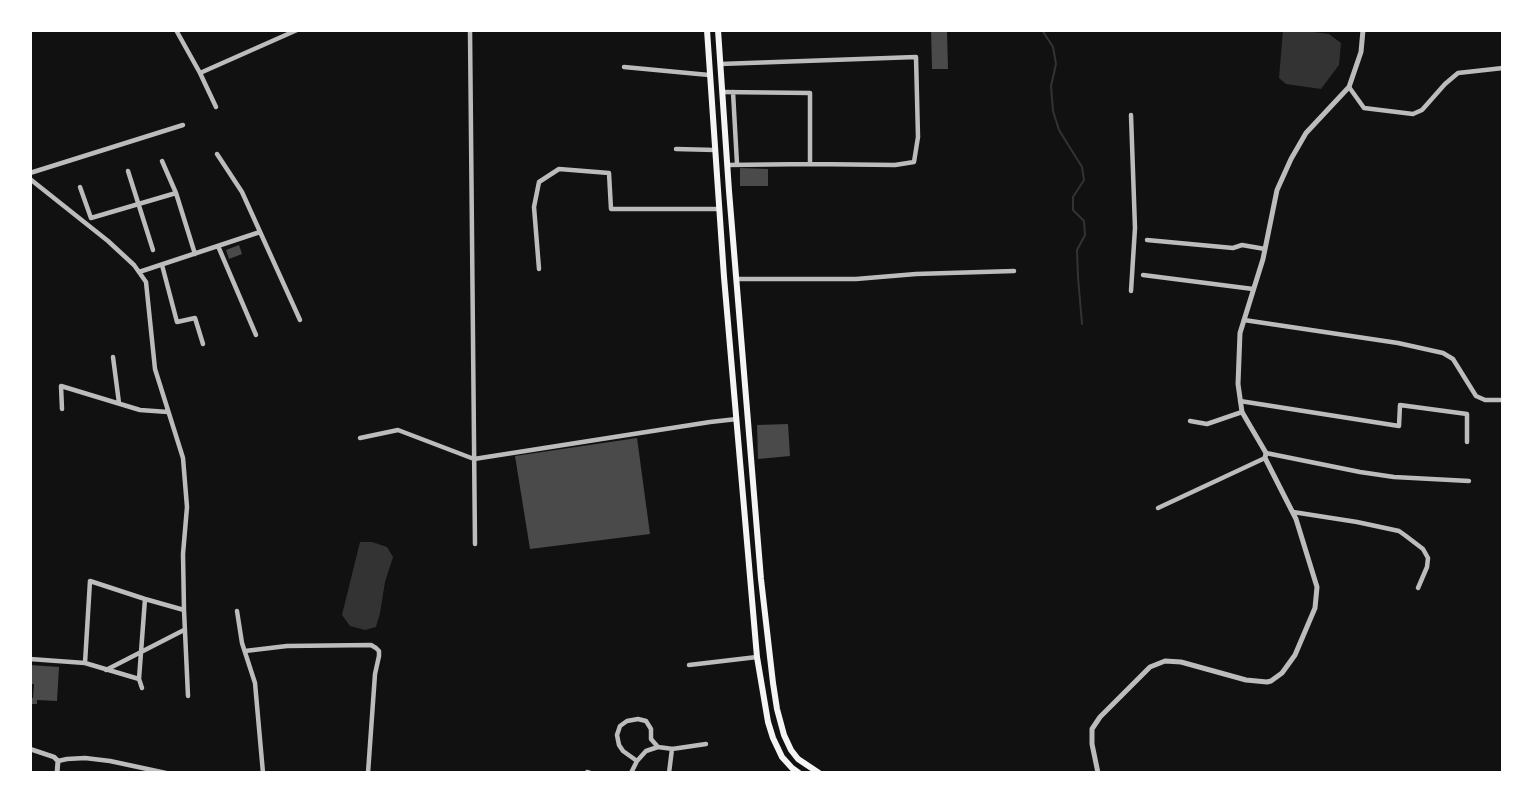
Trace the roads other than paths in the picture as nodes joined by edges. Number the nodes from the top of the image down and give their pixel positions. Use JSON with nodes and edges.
{"nodes":[{"id":1,"x":176,"y":30,"type":"edge"},
{"id":2,"x":297,"y":30,"type":"edge"},
{"id":3,"x":470,"y":30,"type":"edge"},
{"id":4,"x":707,"y":30,"type":"edge"},
{"id":5,"x":718,"y":30,"type":"edge"},
{"id":6,"x":1363,"y":30,"type":"edge"},
{"id":7,"x":720,"y":64,"type":"junction"},
{"id":8,"x":624,"y":67,"type":"dead end"},
{"id":9,"x":1503,"y":68,"type":"edge"},
{"id":10,"x":200,"y":73,"type":"junction"},
{"id":11,"x":709,"y":75,"type":"junction"},
{"id":12,"x":1349,"y":88,"type":"junction"},
{"id":13,"x":722,"y":92,"type":"junction"},
{"id":14,"x":733,"y":92,"type":"junction"},
{"id":15,"x":216,"y":107,"type":"dead end"},
{"id":16,"x":1131,"y":115,"type":"dead end"},
{"id":17,"x":183,"y":125,"type":"dead end"},
{"id":18,"x":676,"y":149,"type":"dead end"},
{"id":19,"x":715,"y":150,"type":"junction"},
{"id":20,"x":217,"y":154,"type":"dead end"},
{"id":21,"x":162,"y":160,"type":"dead end"},
{"id":22,"x":727,"y":164,"type":"junction"},
{"id":23,"x":737,"y":164,"type":"junction"},
{"id":24,"x":810,"y":164,"type":"junction"},
{"id":25,"x":128,"y":172,"type":"dead end"},
{"id":26,"x":30,"y":173,"type":"edge"},
{"id":27,"x":31,"y":181,"type":"edge"},
{"id":28,"x":80,"y":187,"type":"dead end"},
{"id":29,"x":176,"y":193,"type":"junction"},
{"id":30,"x":139,"y":204,"type":"junction"},
{"id":31,"x":719,"y":209,"type":"junction"},
{"id":32,"x":260,"y":232,"type":"junction"},
{"id":33,"x":1147,"y":240,"type":"dead end"},
{"id":34,"x":218,"y":246,"type":"junction"},
{"id":35,"x":1265,"y":248,"type":"junction"},
{"id":36,"x":153,"y":250,"type":"dead end"},
{"id":37,"x":195,"y":254,"type":"junction"},
{"id":38,"x":162,"y":265,"type":"junction"},
{"id":39,"x":539,"y":269,"type":"dead end"},
{"id":40,"x":1014,"y":271,"type":"dead end"},
{"id":41,"x":139,"y":272,"type":"junction"},
{"id":42,"x":1143,"y":275,"type":"dead end"},
{"id":43,"x":736,"y":279,"type":"junction"},
{"id":44,"x":1253,"y":289,"type":"junction"},
{"id":45,"x":1130,"y":291,"type":"dead end"},
{"id":46,"x":300,"y":320,"type":"dead end"},
{"id":47,"x":1244,"y":320,"type":"junction"},
{"id":48,"x":256,"y":335,"type":"dead end"},
{"id":49,"x":203,"y":344,"type":"dead end"},
{"id":50,"x":113,"y":357,"type":"dead end"},
{"id":51,"x":1503,"y":400,"type":"edge"},
{"id":52,"x":1240,"y":401,"type":"junction"},
{"id":53,"x":119,"y":403,"type":"junction"},
{"id":54,"x":62,"y":409,"type":"dead end"},
{"id":55,"x":168,"y":412,"type":"junction"},
{"id":56,"x":1242,"y":412,"type":"junction"},
{"id":57,"x":737,"y":419,"type":"junction"},
{"id":58,"x":1190,"y":421,"type":"dead end"},
{"id":59,"x":360,"y":438,"type":"dead end"},
{"id":60,"x":749,"y":439,"type":"junction"},
{"id":61,"x":739,"y":440,"type":"junction"},
{"id":62,"x":1467,"y":442,"type":"dead end"},
{"id":63,"x":1265,"y":456,"type":"junction"},
{"id":64,"x":474,"y":459,"type":"junction"},
{"id":65,"x":1469,"y":481,"type":"dead end"},
{"id":66,"x":1158,"y":508,"type":"dead end"},
{"id":67,"x":1293,"y":512,"type":"junction"},
{"id":68,"x":475,"y":544,"type":"dead end"},
{"id":69,"x":1418,"y":588,"type":"dead end"},
{"id":70,"x":145,"y":599,"type":"junction"},
{"id":71,"x":184,"y":610,"type":"junction"},
{"id":72,"x":237,"y":611,"type":"dead end"},
{"id":73,"x":184,"y":629,"type":"junction"},
{"id":74,"x":245,"y":652,"type":"junction"},
{"id":75,"x":141,"y":653,"type":"junction"},
{"id":76,"x":757,"y":657,"type":"junction"},
{"id":77,"x":30,"y":659,"type":"edge"},
{"id":78,"x":85,"y":663,"type":"junction"},
{"id":79,"x":689,"y":665,"type":"dead end"},
{"id":80,"x":106,"y":670,"type":"junction"},
{"id":81,"x":139,"y":679,"type":"junction"},
{"id":82,"x":142,"y":688,"type":"dead end"},
{"id":83,"x":188,"y":696,"type":"dead end"},
{"id":84,"x":706,"y":744,"type":"dead end"},
{"id":85,"x":658,"y":747,"type":"junction"},
{"id":86,"x":30,"y":749,"type":"edge"},
{"id":87,"x":674,"y":749,"type":"junction"},
{"id":88,"x":791,"y":750,"type":"junction"},
{"id":89,"x":782,"y":757,"type":"junction"},
{"id":90,"x":58,"y":761,"type":"junction"},
{"id":91,"x":636,"y":761,"type":"junction"},
{"id":92,"x":127,"y":764,"type":"junction"},
{"id":93,"x":57,"y":773,"type":"edge"},
{"id":94,"x":129,"y":773,"type":"edge"},
{"id":95,"x":166,"y":773,"type":"edge"},
{"id":96,"x":263,"y":773,"type":"edge"},
{"id":97,"x":368,"y":773,"type":"edge"},
{"id":98,"x":631,"y":773,"type":"edge"},
{"id":99,"x":669,"y":773,"type":"edge"},
{"id":100,"x":799,"y":773,"type":"edge"},
{"id":101,"x":819,"y":773,"type":"edge"},
{"id":102,"x":1098,"y":773,"type":"edge"}],
"edges":[{"from":1,"to":10,"type":"street"},
{"from":2,"to":10,"type":"street"},
{"from":3,"to":64,"type":"street"},
{"from":4,"to":11,"type":"main road"},
{"from":5,"to":7,"type":"main road"},
{"from":6,"to":12,"type":"street"},
{"from":7,"to":13,"type":"main road"},
{"from":7,"to":24,"type":"street"},
{"from":8,"to":11,"type":"street"},
{"from":9,"to":12,"type":"street"},
{"from":10,"to":15,"type":"street"},
{"from":11,"to":19,"type":"main road"},
{"from":12,"to":35,"type":"street"},
{"from":13,"to":14,"type":"street"},
{"from":13,"to":22,"type":"main road"},
{"from":14,"to":23,"type":"street"},
{"from":14,"to":24,"type":"street"},
{"from":16,"to":45,"type":"street"},
{"from":17,"to":26,"type":"street"},
{"from":18,"to":19,"type":"street"},
{"from":19,"to":31,"type":"main road"},
{"from":20,"to":32,"type":"street"},
{"from":21,"to":29,"type":"street"},
{"from":22,"to":23,"type":"street"},
{"from":22,"to":43,"type":"main road"},
{"from":23,"to":24,"type":"street"},
{"from":25,"to":30,"type":"street"},
{"from":27,"to":41,"type":"street"},
{"from":28,"to":30,"type":"street"},
{"from":29,"to":30,"type":"street"},
{"from":29,"to":37,"type":"street"},
{"from":30,"to":36,"type":"street"},
{"from":31,"to":39,"type":"street"},
{"from":31,"to":57,"type":"main road"},
{"from":32,"to":34,"type":"street"},
{"from":32,"to":46,"type":"street"},
{"from":33,"to":35,"type":"street"},
{"from":34,"to":37,"type":"street"},
{"from":34,"to":48,"type":"street"},
{"from":35,"to":44,"type":"street"},
{"from":37,"to":38,"type":"street"},
{"from":38,"to":41,"type":"street"},
{"from":38,"to":49,"type":"street"},
{"from":40,"to":43,"type":"street"},
{"from":41,"to":55,"type":"street"},
{"from":42,"to":44,"type":"street"},
{"from":43,"to":60,"type":"main road"},
{"from":44,"to":47,"type":"street"},
{"from":47,"to":51,"type":"street"},
{"from":47,"to":52,"type":"street"},
{"from":50,"to":53,"type":"street"},
{"from":52,"to":56,"type":"street"},
{"from":52,"to":62,"type":"street"},
{"from":53,"to":54,"type":"street"},
{"from":53,"to":55,"type":"street"},
{"from":55,"to":71,"type":"street"},
{"from":56,"to":58,"type":"street"},
{"from":56,"to":63,"type":"street"},
{"from":57,"to":61,"type":"main road"},
{"from":57,"to":64,"type":"street"},
{"from":59,"to":64,"type":"street"},
{"from":60,"to":61,"type":"main road"},
{"from":60,"to":88,"type":"main road"},
{"from":61,"to":76,"type":"main road"},
{"from":63,"to":65,"type":"street"},
{"from":63,"to":66,"type":"street"},
{"from":63,"to":67,"type":"street"},
{"from":64,"to":68,"type":"street"},
{"from":67,"to":69,"type":"street"},
{"from":67,"to":102,"type":"street"},
{"from":70,"to":71,"type":"street"},
{"from":70,"to":75,"type":"street"},
{"from":70,"to":78,"type":"street"},
{"from":71,"to":73,"type":"street"},
{"from":72,"to":74,"type":"street"},
{"from":73,"to":75,"type":"street"},
{"from":73,"to":83,"type":"street"},
{"from":74,"to":96,"type":"street"},
{"from":74,"to":97,"type":"street"},
{"from":75,"to":80,"type":"street"},
{"from":75,"to":81,"type":"street"},
{"from":76,"to":79,"type":"street"},
{"from":76,"to":89,"type":"main road"},
{"from":77,"to":78,"type":"street"},
{"from":78,"to":80,"type":"street"},
{"from":80,"to":81,"type":"street"},
{"from":81,"to":82,"type":"street"},
{"from":84,"to":87,"type":"street"},
{"from":85,"to":87,"type":"street"},
{"from":85,"to":91,"type":"street"},
{"from":85,"to":91,"type":"street"},
{"from":86,"to":90,"type":"street"},
{"from":87,"to":99,"type":"street"},
{"from":88,"to":89,"type":"main road"},
{"from":88,"to":101,"type":"main road"},
{"from":89,"to":100,"type":"main road"},
{"from":90,"to":92,"type":"street"},
{"from":90,"to":93,"type":"street"},
{"from":91,"to":98,"type":"street"},
{"from":92,"to":94,"type":"street"},
{"from":92,"to":95,"type":"street"}]}
